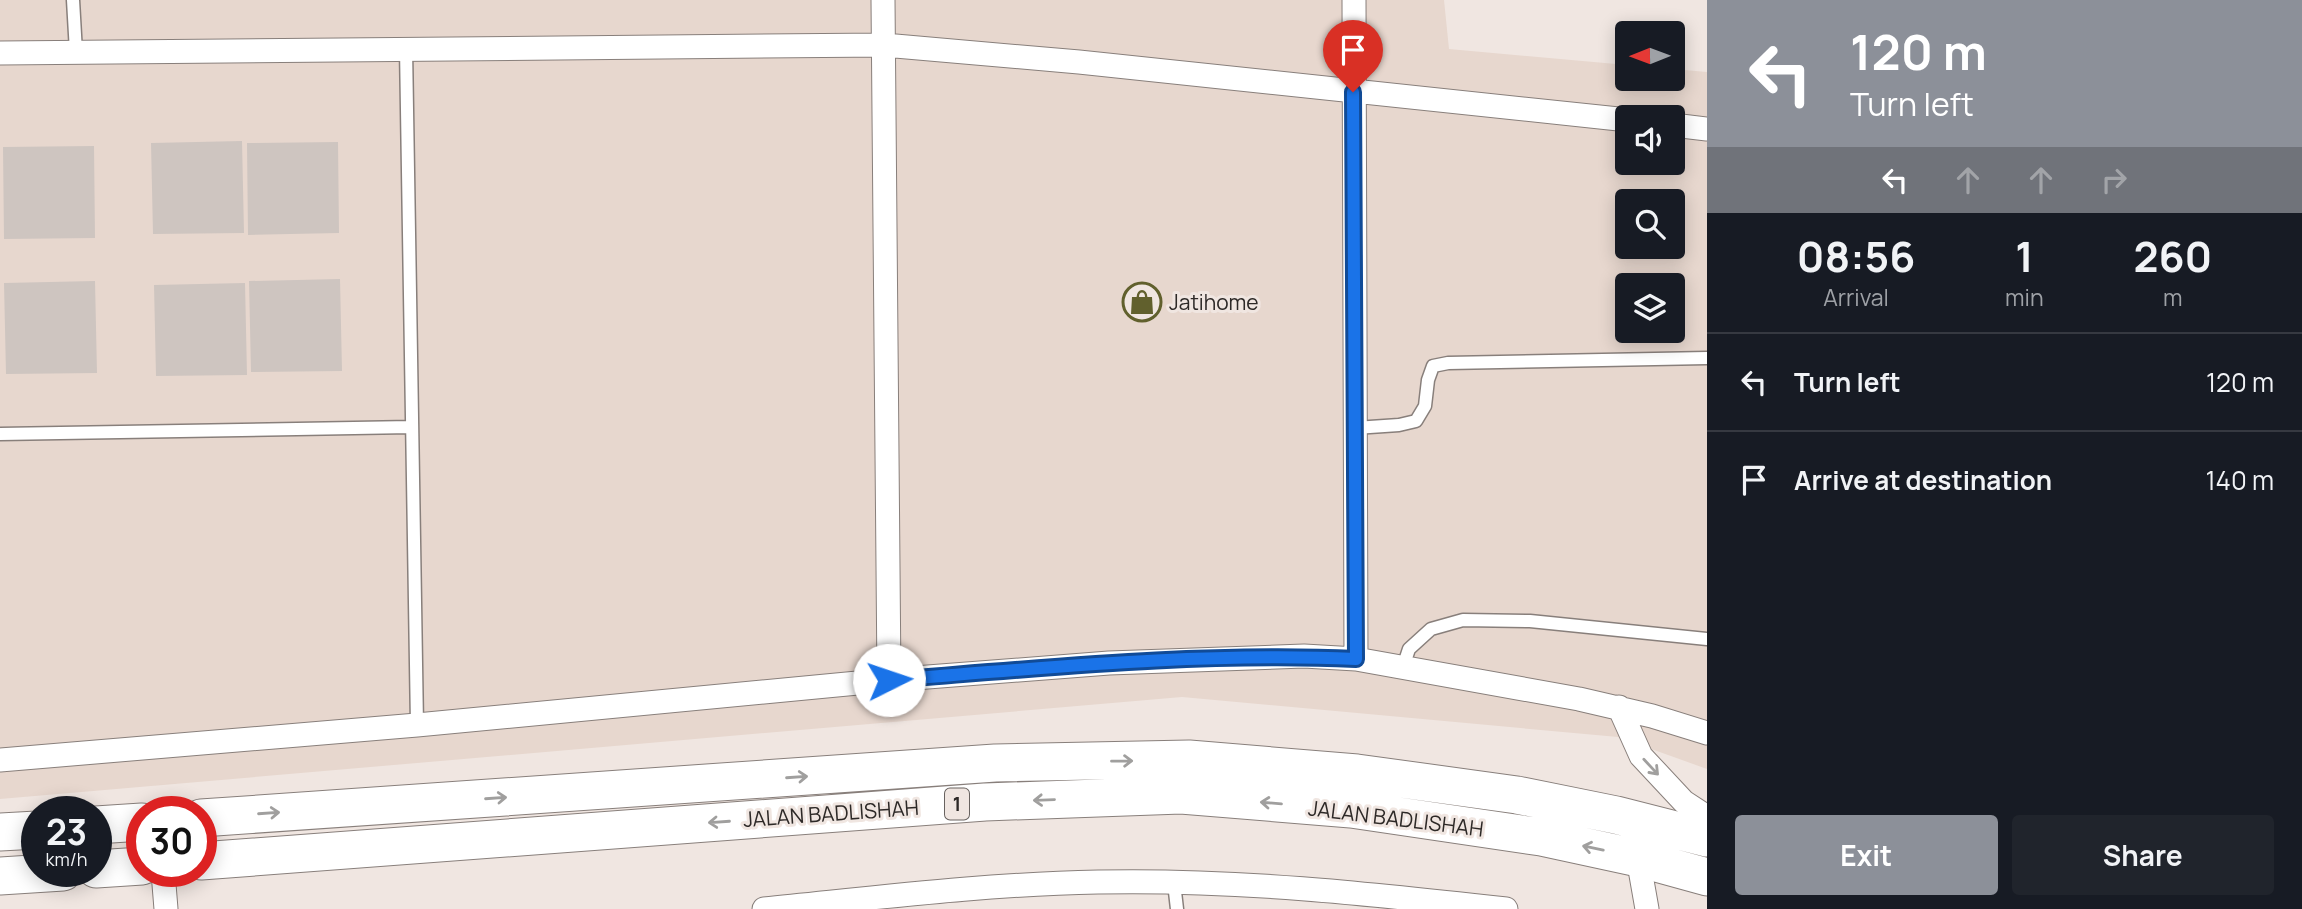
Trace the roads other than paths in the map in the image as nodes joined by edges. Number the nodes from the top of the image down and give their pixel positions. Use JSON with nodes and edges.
{"nodes":[{"id":1,"x":73,"y":0,"type":"edge"},
{"id":2,"x":883,"y":0,"type":"edge"},
{"id":3,"x":1354,"y":0,"type":"edge"},
{"id":4,"x":884,"y":45,"type":"junction"},
{"id":5,"x":406,"y":48,"type":"junction"},
{"id":6,"x":76,"y":52,"type":"junction"},
{"id":7,"x":0,"y":53,"type":"edge"},
{"id":8,"x":1353,"y":92,"type":"junction"},
{"id":9,"x":1615,"y":119,"type":"edge"},
{"id":10,"x":1685,"y":126,"type":"edge"},
{"id":11,"x":1707,"y":129,"type":"edge"},
{"id":12,"x":1707,"y":358,"type":"edge"},
{"id":13,"x":411,"y":427,"type":"junction"},
{"id":14,"x":1354,"y":428,"type":"junction"},
{"id":15,"x":0,"y":434,"type":"edge"},
{"id":16,"x":1707,"y":639,"type":"edge"},
{"id":17,"x":1356,"y":659,"type":"junction"},
{"id":18,"x":1403,"y":667,"type":"junction"},
{"id":19,"x":889,"y":680,"type":"junction"},
{"id":20,"x":1619,"y":707,"type":"junction"},
{"id":21,"x":417,"y":725,"type":"junction"},
{"id":22,"x":1707,"y":733,"type":"edge"},
{"id":23,"x":0,"y":760,"type":"edge"},
{"id":24,"x":217,"y":817,"type":"edge"},
{"id":25,"x":1707,"y":817,"type":"edge"},
{"id":26,"x":21,"y":831,"type":"edge"},
{"id":27,"x":0,"y":832,"type":"edge"},
{"id":28,"x":1707,"y":838,"type":"edge"},
{"id":29,"x":1638,"y":858,"type":"junction"},
{"id":30,"x":217,"y":860,"type":"edge"},
{"id":31,"x":21,"y":875,"type":"edge"},
{"id":32,"x":0,"y":876,"type":"edge"},
{"id":33,"x":1707,"y":877,"type":"edge"},
{"id":34,"x":1174,"y":883,"type":"junction"},
{"id":35,"x":164,"y":887,"type":"edge"},
{"id":36,"x":166,"y":909,"type":"edge"},
{"id":37,"x":764,"y":909,"type":"edge"},
{"id":38,"x":1177,"y":909,"type":"edge"},
{"id":39,"x":1506,"y":909,"type":"edge"},
{"id":40,"x":1647,"y":909,"type":"edge"}],
"edges":[{"from":1,"to":6,"type":"lane"},
{"from":2,"to":4,"type":"street"},
{"from":3,"to":8,"type":"street"},
{"from":4,"to":5,"type":"street"},
{"from":4,"to":8,"type":"street"},
{"from":4,"to":19,"type":"street"},
{"from":5,"to":6,"type":"street"},
{"from":5,"to":13,"type":"lane"},
{"from":6,"to":7,"type":"street"},
{"from":8,"to":9,"type":"street"},
{"from":8,"to":14,"type":"street"},
{"from":10,"to":11,"type":"street"},
{"from":12,"to":14,"type":"lane"},
{"from":13,"to":15,"type":"lane"},
{"from":13,"to":21,"type":"lane"},
{"from":14,"to":17,"type":"street"},
{"from":16,"to":18,"type":"lane"},
{"from":17,"to":18,"type":"street"},
{"from":17,"to":19,"type":"street"},
{"from":18,"to":20,"type":"street"},
{"from":19,"to":21,"type":"street"},
{"from":20,"to":22,"type":"street"},
{"from":20,"to":25,"type":"street","one_way":true},
{"from":21,"to":23,"type":"street"},
{"from":24,"to":28,"type":"main road","name":"JALAN BADLISHAH","number":"1","one_way":true},
{"from":26,"to":27,"type":"main road"},
{"from":29,"to":30,"type":"main road","name":"JALAN BADLISHAH","number":"1","one_way":true},
{"from":29,"to":33,"type":"main road","name":"JALAN BADLISHAH","number":"1"},
{"from":29,"to":40,"type":"street"},
{"from":31,"to":32,"type":"main road"},
{"from":34,"to":37,"type":"street"},
{"from":34,"to":38,"type":"lane"},
{"from":34,"to":39,"type":"street"},
{"from":35,"to":36,"type":"street"}]}
